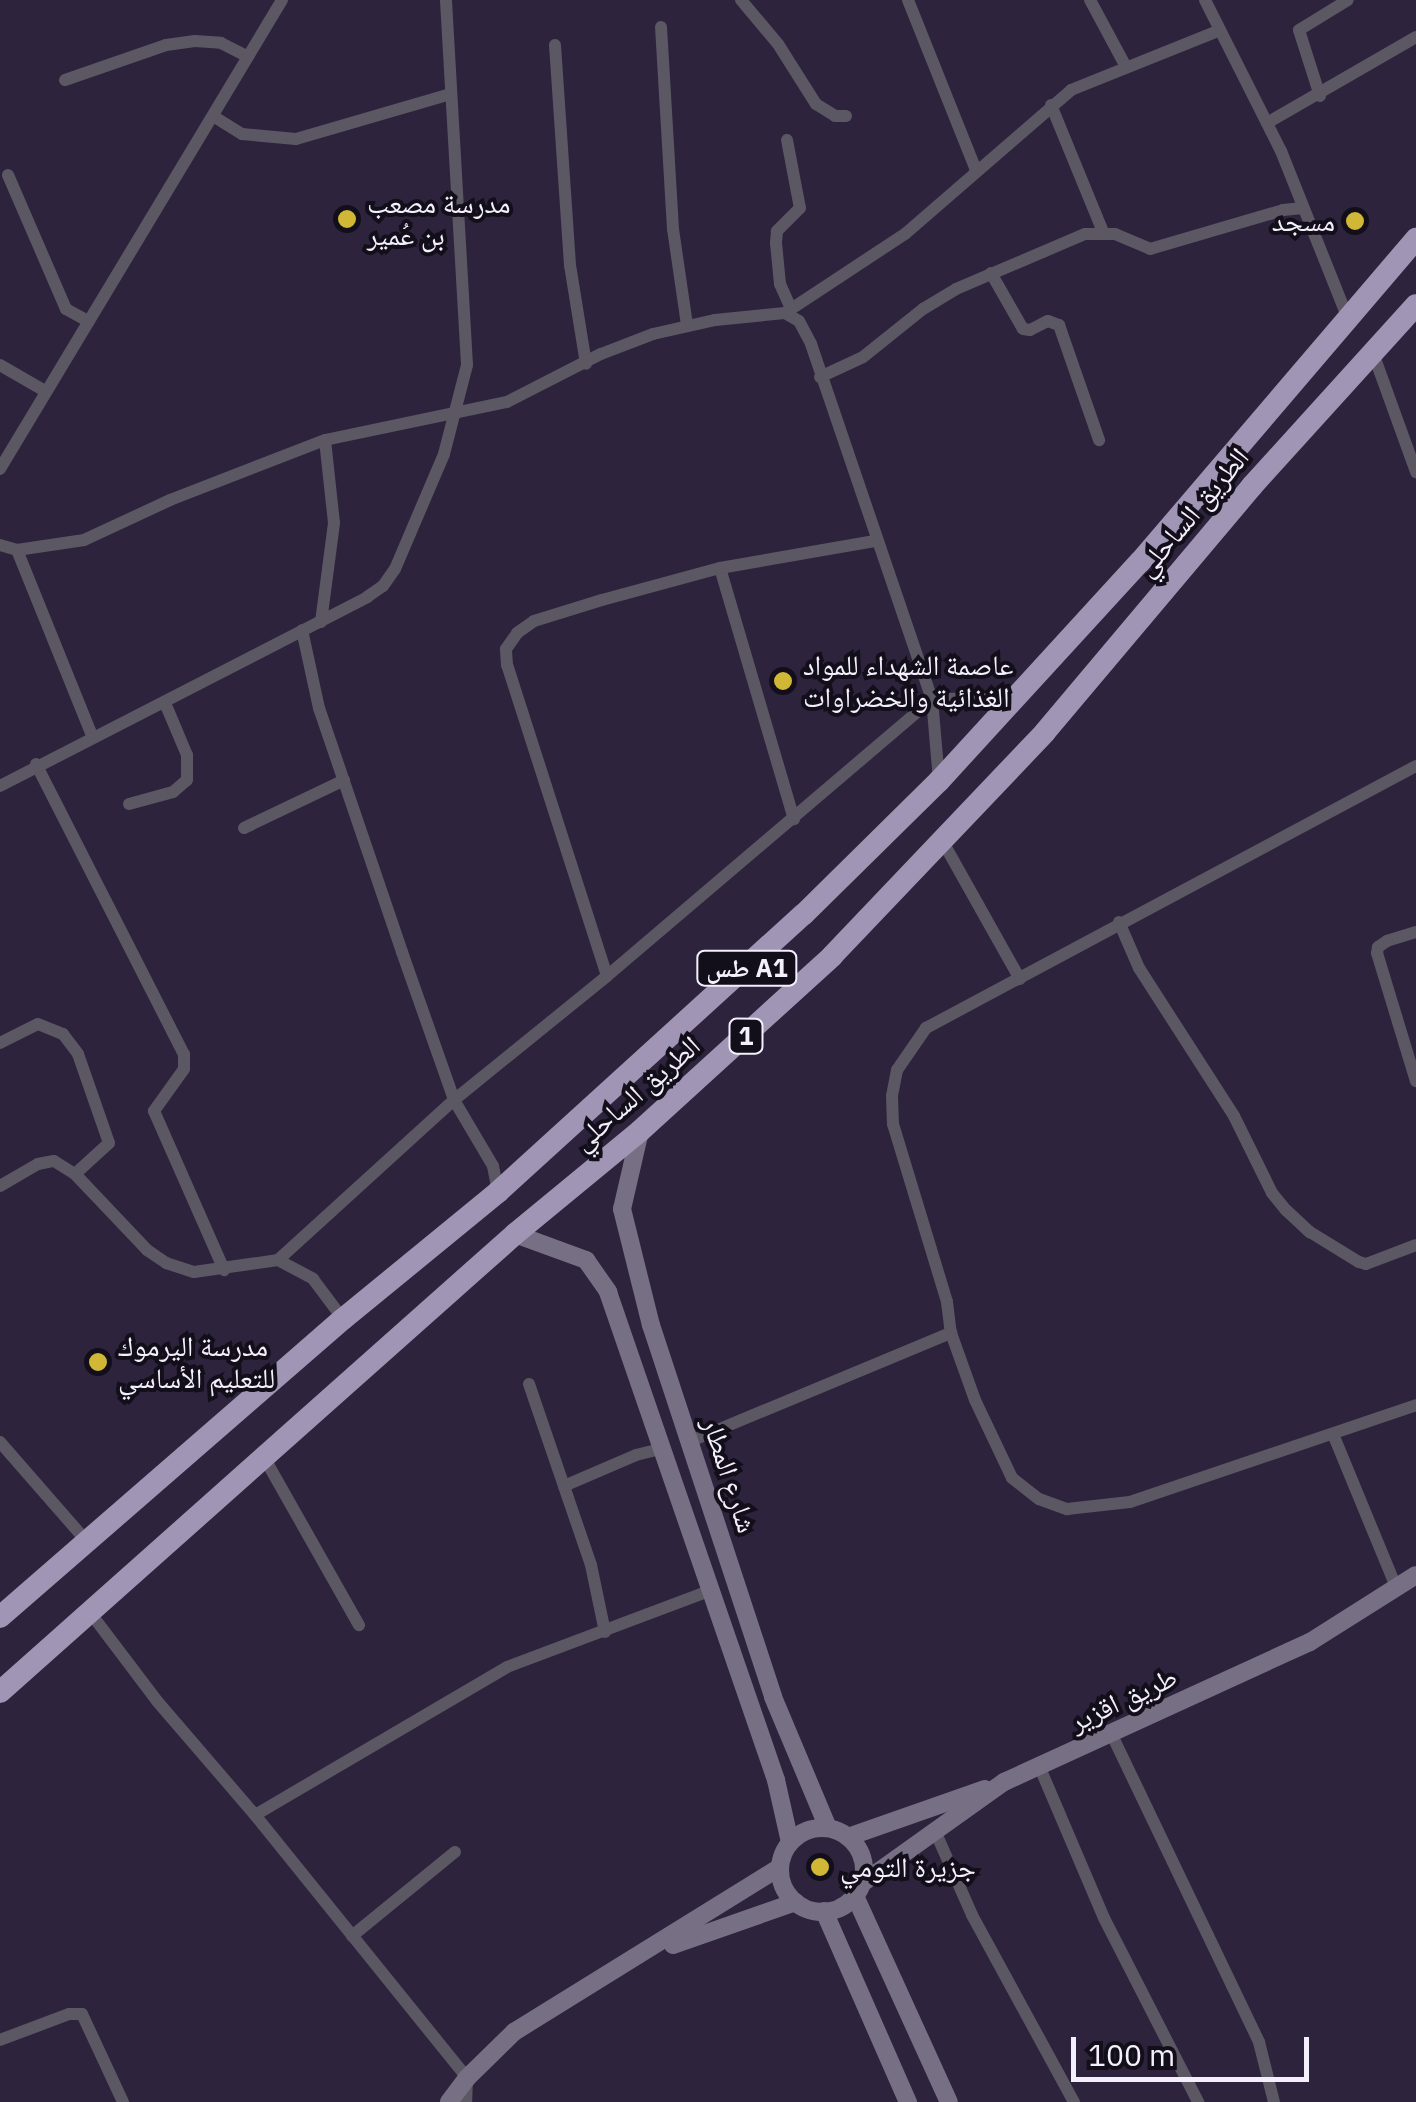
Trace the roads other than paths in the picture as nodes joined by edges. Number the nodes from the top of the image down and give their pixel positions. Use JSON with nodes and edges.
{"nodes":[{"id":1,"x":282,"y":0,"type":"edge"},
{"id":2,"x":446,"y":0,"type":"edge"},
{"id":3,"x":741,"y":0,"type":"edge"},
{"id":4,"x":908,"y":0,"type":"edge"},
{"id":5,"x":1090,"y":0,"type":"edge"},
{"id":6,"x":1206,"y":0,"type":"edge"},
{"id":7,"x":1348,"y":0,"type":"edge"},
{"id":8,"x":660,"y":28,"type":"dead end"},
{"id":9,"x":1218,"y":31,"type":"junction"},
{"id":10,"x":1416,"y":37,"type":"edge"},
{"id":11,"x":555,"y":45,"type":"dead end"},
{"id":12,"x":248,"y":57,"type":"junction"},
{"id":13,"x":1126,"y":66,"type":"junction"},
{"id":14,"x":66,"y":80,"type":"dead end"},
{"id":15,"x":451,"y":94,"type":"junction"},
{"id":16,"x":1320,"y":96,"type":"junction"},
{"id":17,"x":1052,"y":105,"type":"junction"},
{"id":18,"x":213,"y":116,"type":"junction"},
{"id":19,"x":846,"y":116,"type":"dead end"},
{"id":20,"x":1267,"y":123,"type":"junction"},
{"id":21,"x":787,"y":140,"type":"dead end"},
{"id":22,"x":976,"y":170,"type":"junction"},
{"id":23,"x":8,"y":175,"type":"dead end"},
{"id":24,"x":1303,"y":208,"type":"junction"},
{"id":25,"x":1103,"y":232,"type":"junction"},
{"id":26,"x":1416,"y":239,"type":"edge"},
{"id":27,"x":992,"y":274,"type":"junction"},
{"id":28,"x":1416,"y":305,"type":"edge"},
{"id":29,"x":788,"y":311,"type":"junction"},
{"id":30,"x":1349,"y":320,"type":"junction"},
{"id":31,"x":88,"y":322,"type":"junction"},
{"id":32,"x":688,"y":326,"type":"junction"},
{"id":33,"x":1373,"y":353,"type":"junction"},
{"id":34,"x":586,"y":364,"type":"junction"},
{"id":35,"x":0,"y":365,"type":"edge"},
{"id":36,"x":820,"y":376,"type":"junction"},
{"id":37,"x":45,"y":391,"type":"junction"},
{"id":38,"x":455,"y":415,"type":"junction"},
{"id":39,"x":325,"y":440,"type":"junction"},
{"id":40,"x":1098,"y":440,"type":"dead end"},
{"id":41,"x":0,"y":468,"type":"edge"},
{"id":42,"x":1416,"y":472,"type":"edge"},
{"id":43,"x":875,"y":541,"type":"junction"},
{"id":44,"x":0,"y":545,"type":"edge"},
{"id":45,"x":17,"y":550,"type":"junction"},
{"id":46,"x":720,"y":568,"type":"junction"},
{"id":47,"x":321,"y":622,"type":"junction"},
{"id":48,"x":302,"y":630,"type":"junction"},
{"id":49,"x":1016,"y":698,"type":"junction"},
{"id":50,"x":932,"y":699,"type":"junction"},
{"id":51,"x":165,"y":703,"type":"junction"},
{"id":52,"x":92,"y":736,"type":"junction"},
{"id":53,"x":36,"y":764,"type":"junction"},
{"id":54,"x":1416,"y":766,"type":"edge"},
{"id":55,"x":344,"y":780,"type":"junction"},
{"id":56,"x":939,"y":782,"type":"junction"},
{"id":57,"x":0,"y":786,"type":"edge"},
{"id":58,"x":129,"y":804,"type":"dead end"},
{"id":59,"x":794,"y":819,"type":"junction"},
{"id":60,"x":244,"y":828,"type":"dead end"},
{"id":61,"x":944,"y":842,"type":"junction"},
{"id":62,"x":1119,"y":922,"type":"junction"},
{"id":63,"x":1416,"y":932,"type":"edge"},
{"id":64,"x":607,"y":976,"type":"junction"},
{"id":65,"x":1020,"y":979,"type":"junction"},
{"id":66,"x":0,"y":1043,"type":"edge"},
{"id":67,"x":1416,"y":1081,"type":"edge"},
{"id":68,"x":454,"y":1100,"type":"junction"},
{"id":69,"x":640,"y":1131,"type":"junction"},
{"id":70,"x":75,"y":1174,"type":"junction"},
{"id":71,"x":0,"y":1186,"type":"edge"},
{"id":72,"x":498,"y":1192,"type":"junction"},
{"id":73,"x":516,"y":1234,"type":"junction"},
{"id":74,"x":1416,"y":1246,"type":"edge"},
{"id":75,"x":278,"y":1260,"type":"junction"},
{"id":76,"x":224,"y":1270,"type":"junction"},
{"id":77,"x":343,"y":1319,"type":"junction"},
{"id":78,"x":651,"y":1325,"type":"junction"},
{"id":79,"x":950,"y":1333,"type":"junction"},
{"id":80,"x":622,"y":1335,"type":"junction"},
{"id":81,"x":529,"y":1384,"type":"dead end"},
{"id":82,"x":1416,"y":1405,"type":"edge"},
{"id":83,"x":1333,"y":1434,"type":"junction"},
{"id":84,"x":690,"y":1441,"type":"junction"},
{"id":85,"x":0,"y":1442,"type":"edge"},
{"id":86,"x":664,"y":1448,"type":"junction"},
{"id":87,"x":264,"y":1460,"type":"junction"},
{"id":88,"x":564,"y":1486,"type":"junction"},
{"id":89,"x":88,"y":1543,"type":"junction"},
{"id":90,"x":1416,"y":1576,"type":"edge"},
{"id":91,"x":712,"y":1590,"type":"junction"},
{"id":92,"x":1398,"y":1590,"type":"junction"},
{"id":93,"x":89,"y":1612,"type":"junction"},
{"id":94,"x":0,"y":1618,"type":"edge"},
{"id":95,"x":359,"y":1624,"type":"dead end"},
{"id":96,"x":605,"y":1632,"type":"junction"},
{"id":97,"x":0,"y":1692,"type":"edge"},
{"id":98,"x":1111,"y":1734,"type":"junction"},
{"id":99,"x":1040,"y":1768,"type":"junction"},
{"id":100,"x":1004,"y":1782,"type":"junction"},
{"id":101,"x":255,"y":1815,"type":"junction"},
{"id":102,"x":828,"y":1828,"type":"junction"},
{"id":103,"x":935,"y":1832,"type":"junction"},
{"id":104,"x":848,"y":1837,"type":"junction"},
{"id":105,"x":790,"y":1842,"type":"junction"},
{"id":106,"x":454,"y":1852,"type":"dead end"},
{"id":107,"x":780,"y":1868,"type":"junction"},
{"id":108,"x":858,"y":1890,"type":"junction"},
{"id":109,"x":796,"y":1902,"type":"junction"},
{"id":110,"x":824,"y":1911,"type":"junction"},
{"id":111,"x":352,"y":1936,"type":"junction"},
{"id":112,"x":644,"y":1954,"type":"junction"},
{"id":113,"x":0,"y":2040,"type":"edge"},
{"id":114,"x":466,"y":2078,"type":"junction"},
{"id":115,"x":123,"y":2102,"type":"edge"},
{"id":116,"x":449,"y":2102,"type":"edge"},
{"id":117,"x":466,"y":2102,"type":"edge"},
{"id":118,"x":908,"y":2102,"type":"edge"},
{"id":119,"x":949,"y":2102,"type":"edge"},
{"id":120,"x":1074,"y":2102,"type":"edge"},
{"id":121,"x":1198,"y":2102,"type":"edge"},
{"id":122,"x":1274,"y":2102,"type":"edge"}],
"edges":[{"from":1,"to":12,"type":"street"},
{"from":2,"to":15,"type":"street"},
{"from":3,"to":19,"type":"street"},
{"from":4,"to":22,"type":"street"},
{"from":5,"to":13,"type":"street"},
{"from":6,"to":9,"type":"street"},
{"from":7,"to":16,"type":"street"},
{"from":8,"to":32,"type":"street"},
{"from":9,"to":13,"type":"street"},
{"from":9,"to":20,"type":"street"},
{"from":10,"to":16,"type":"street"},
{"from":11,"to":34,"type":"street"},
{"from":12,"to":14,"type":"street"},
{"from":12,"to":18,"type":"street"},
{"from":13,"to":17,"type":"street"},
{"from":15,"to":18,"type":"street"},
{"from":15,"to":38,"type":"street"},
{"from":16,"to":20,"type":"street"},
{"from":17,"to":22,"type":"street"},
{"from":17,"to":25,"type":"street"},
{"from":18,"to":31,"type":"street"},
{"from":20,"to":24,"type":"street"},
{"from":21,"to":29,"type":"street"},
{"from":22,"to":29,"type":"street"},
{"from":23,"to":31,"type":"street"},
{"from":24,"to":25,"type":"street"},
{"from":24,"to":30,"type":"street"},
{"from":25,"to":27,"type":"street"},
{"from":26,"to":30,"type":"highway","name":"الطريق الساحلي","number":"طس A1"},
{"from":27,"to":36,"type":"street"},
{"from":27,"to":40,"type":"street"},
{"from":28,"to":33,"type":"highway","name":"الطريق الساحلي","number":"1"},
{"from":29,"to":32,"type":"street"},
{"from":29,"to":36,"type":"street"},
{"from":30,"to":49,"type":"highway","name":"الطريق الساحلي","number":"طس A1"},
{"from":31,"to":37,"type":"street"},
{"from":32,"to":34,"type":"street"},
{"from":33,"to":42,"type":"street"},
{"from":33,"to":61,"type":"highway","name":"الطريق الساحلي","number":"1"},
{"from":34,"to":38,"type":"street"},
{"from":35,"to":37,"type":"street"},
{"from":36,"to":43,"type":"street"},
{"from":37,"to":41,"type":"street"},
{"from":38,"to":39,"type":"street"},
{"from":38,"to":47,"type":"street"},
{"from":39,"to":45,"type":"street"},
{"from":39,"to":47,"type":"street"},
{"from":43,"to":46,"type":"street"},
{"from":43,"to":50,"type":"street"},
{"from":44,"to":45,"type":"street"},
{"from":45,"to":52,"type":"street"},
{"from":46,"to":59,"type":"street"},
{"from":46,"to":64,"type":"street"},
{"from":47,"to":48,"type":"street"},
{"from":48,"to":51,"type":"street"},
{"from":48,"to":55,"type":"street"},
{"from":49,"to":50,"type":"street"},
{"from":49,"to":56,"type":"highway","name":"الطريق الساحلي","number":"طس A1"},
{"from":50,"to":56,"type":"street"},
{"from":50,"to":59,"type":"street"},
{"from":51,"to":52,"type":"street"},
{"from":51,"to":58,"type":"street"},
{"from":52,"to":53,"type":"street"},
{"from":53,"to":57,"type":"street"},
{"from":53,"to":76,"type":"street"},
{"from":54,"to":62,"type":"street"},
{"from":55,"to":60,"type":"street"},
{"from":55,"to":68,"type":"street"},
{"from":56,"to":72,"type":"highway","name":"الطريق الساحلي","number":"طس A1"},
{"from":59,"to":64,"type":"street"},
{"from":61,"to":65,"type":"street"},
{"from":61,"to":69,"type":"highway","name":"الطريق الساحلي","number":"1"},
{"from":62,"to":65,"type":"street"},
{"from":62,"to":74,"type":"street"},
{"from":63,"to":67,"type":"street"},
{"from":64,"to":68,"type":"street"},
{"from":65,"to":79,"type":"street"},
{"from":66,"to":70,"type":"street"},
{"from":68,"to":72,"type":"street"},
{"from":68,"to":75,"type":"street"},
{"from":69,"to":73,"type":"highway","name":"الطريق الساحلي","number":"1"},
{"from":69,"to":78,"type":"street","name":"شارع المطار"},
{"from":70,"to":71,"type":"street"},
{"from":70,"to":76,"type":"street"},
{"from":72,"to":77,"type":"highway","name":"الطريق الساحلي","number":"طس A1"},
{"from":73,"to":80,"type":"street","name":"شارع المطار"},
{"from":73,"to":87,"type":"highway","name":"الطريق الساحلي","number":"1"},
{"from":75,"to":76,"type":"street"},
{"from":75,"to":77,"type":"street"},
{"from":77,"to":89,"type":"highway","name":"الطريق الساحلي","number":"طس A1"},
{"from":78,"to":80,"type":"street"},
{"from":78,"to":84,"type":"street","name":"شارع المطار"},
{"from":79,"to":83,"type":"street"},
{"from":79,"to":84,"type":"street"},
{"from":80,"to":86,"type":"street","name":"شارع المطار"},
{"from":81,"to":88,"type":"street"},
{"from":82,"to":83,"type":"street"},
{"from":83,"to":92,"type":"street"},
{"from":84,"to":102,"type":"street","name":"شارع المطار"},
{"from":85,"to":89,"type":"street"},
{"from":86,"to":88,"type":"street"},
{"from":86,"to":91,"type":"street","name":"شارع المطار"},
{"from":87,"to":93,"type":"highway","name":"الطريق الساحلي","number":"1"},
{"from":87,"to":95,"type":"street"},
{"from":88,"to":96,"type":"street"},
{"from":89,"to":94,"type":"highway","name":"الطريق الساحلي","number":"طس A1"},
{"from":90,"to":92,"type":"street","name":"طريق اقزير"},
{"from":91,"to":96,"type":"street"},
{"from":91,"to":105,"type":"street","name":"شارع المطار"},
{"from":92,"to":98,"type":"street","name":"طريق اقزير"},
{"from":93,"to":97,"type":"highway","name":"الطريق الساحلي","number":"1"},
{"from":93,"to":101,"type":"street"},
{"from":96,"to":101,"type":"street"},
{"from":98,"to":99,"type":"street","name":"طريق اقزير"},
{"from":98,"to":122,"type":"street"},
{"from":99,"to":100,"type":"street","name":"طريق اقزير"},
{"from":99,"to":121,"type":"street"},
{"from":100,"to":103,"type":"street","name":"طريق اقزير"},
{"from":100,"to":104,"type":"street"},
{"from":101,"to":111,"type":"street"},
{"from":102,"to":104,"type":"street"},
{"from":102,"to":105,"type":"street"},
{"from":103,"to":108,"type":"street","name":"طريق اقزير"},
{"from":103,"to":120,"type":"street"},
{"from":104,"to":108,"type":"street"},
{"from":105,"to":107,"type":"street"},
{"from":106,"to":111,"type":"street"},
{"from":107,"to":109,"type":"street"},
{"from":107,"to":112,"type":"street"},
{"from":108,"to":110,"type":"street"},
{"from":108,"to":119,"type":"street"},
{"from":109,"to":110,"type":"street"},
{"from":109,"to":112,"type":"street"},
{"from":110,"to":118,"type":"street"},
{"from":111,"to":114,"type":"street"},
{"from":112,"to":114,"type":"street"},
{"from":113,"to":115,"type":"street"},
{"from":114,"to":116,"type":"street"},
{"from":114,"to":117,"type":"street"}]}
